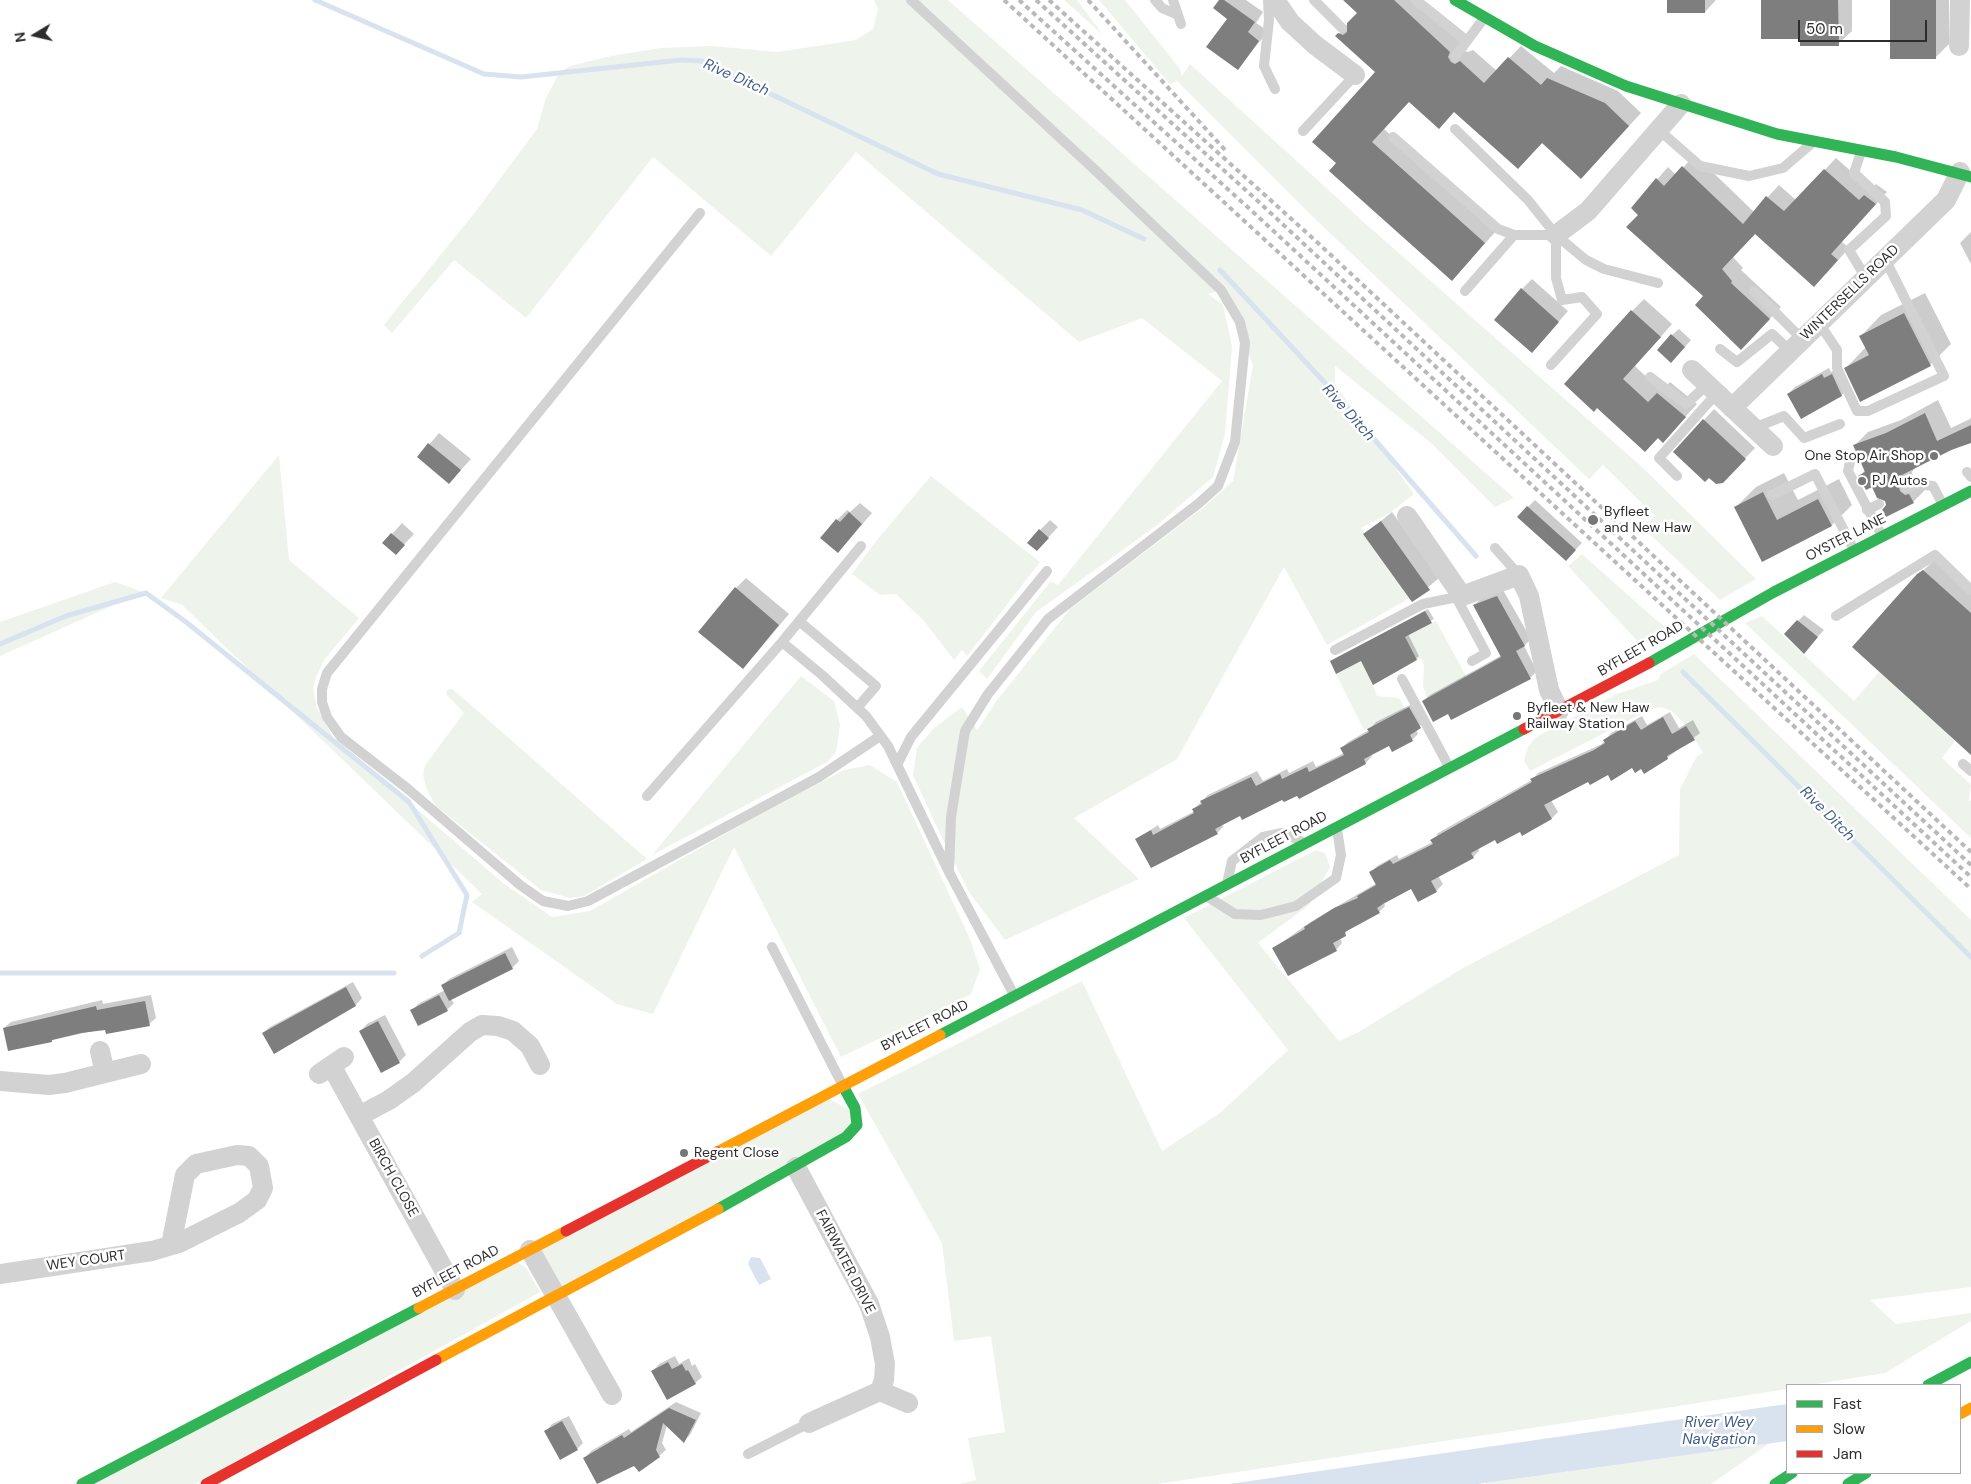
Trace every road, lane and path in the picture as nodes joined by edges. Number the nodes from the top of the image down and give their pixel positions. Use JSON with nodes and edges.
{"nodes":[{"id":1,"x":911,"y":0,"type":"edge"},
{"id":2,"x":1155,"y":0,"type":"edge"},
{"id":3,"x":1173,"y":0,"type":"edge"},
{"id":4,"x":1268,"y":0,"type":"edge"},
{"id":5,"x":1276,"y":0,"type":"edge"},
{"id":6,"x":1314,"y":0,"type":"edge"},
{"id":7,"x":1416,"y":0,"type":"edge"},
{"id":8,"x":1455,"y":0,"type":"edge"},
{"id":9,"x":1960,"y":0,"type":"edge"},
{"id":10,"x":1485,"y":17,"type":"junction"},
{"id":11,"x":1342,"y":28,"type":"dead end"},
{"id":12,"x":1467,"y":41,"type":"junction"},
{"id":13,"x":1959,"y":46,"type":"dead end"},
{"id":14,"x":1455,"y":57,"type":"dead end"},
{"id":15,"x":1355,"y":75,"type":"joint"},
{"id":16,"x":1274,"y":89,"type":"dead end"},
{"id":17,"x":1681,"y":104,"type":"junction"},
{"id":18,"x":1455,"y":129,"type":"dead end"},
{"id":19,"x":1658,"y":130,"type":"junction"},
{"id":20,"x":1302,"y":131,"type":"dead end"},
{"id":21,"x":1393,"y":138,"type":"dead end"},
{"id":22,"x":1814,"y":142,"type":"junction"},
{"id":23,"x":1862,"y":151,"type":"junction"},
{"id":24,"x":1966,"y":175,"type":"edge"},
{"id":25,"x":700,"y":214,"type":"dead end"},
{"id":26,"x":1514,"y":235,"type":"junction"},
{"id":27,"x":1556,"y":235,"type":"junction"},
{"id":28,"x":1885,"y":259,"type":"junction"},
{"id":29,"x":1866,"y":278,"type":"junction"},
{"id":30,"x":1658,"y":283,"type":"dead end"},
{"id":31,"x":1464,"y":291,"type":"dead end"},
{"id":32,"x":1754,"y":291,"type":"dead end"},
{"id":33,"x":1819,"y":323,"type":"junction"},
{"id":34,"x":1796,"y":345,"type":"junction"},
{"id":35,"x":1720,"y":349,"type":"dead end"},
{"id":36,"x":1551,"y":365,"type":"dead end"},
{"id":37,"x":1692,"y":370,"type":"dead end"},
{"id":38,"x":1650,"y":377,"type":"dead end"},
{"id":39,"x":1712,"y":389,"type":"junction"},
{"id":40,"x":1732,"y":408,"type":"junction"},
{"id":41,"x":1840,"y":424,"type":"dead end"},
{"id":42,"x":1754,"y":428,"type":"junction"},
{"id":43,"x":1773,"y":446,"type":"dead end"},
{"id":44,"x":1851,"y":458,"type":"dead end"},
{"id":45,"x":1677,"y":476,"type":"dead end"},
{"id":46,"x":1906,"y":488,"type":"dead end"},
{"id":47,"x":1971,"y":492,"type":"edge"},
{"id":48,"x":1772,"y":495,"type":"dead end"},
{"id":49,"x":1879,"y":504,"type":"dead end"},
{"id":50,"x":1944,"y":506,"type":"junction"},
{"id":51,"x":1867,"y":510,"type":"junction"},
{"id":52,"x":1407,"y":516,"type":"dead end"},
{"id":53,"x":1882,"y":536,"type":"junction"},
{"id":54,"x":861,"y":546,"type":"dead end"},
{"id":55,"x":1495,"y":548,"type":"dead end"},
{"id":56,"x":1855,"y":551,"type":"junction"},
{"id":57,"x":1047,"y":571,"type":"dead end"},
{"id":58,"x":1519,"y":574,"type":"junction"},
{"id":59,"x":1971,"y":590,"type":"edge"},
{"id":60,"x":1459,"y":597,"type":"junction"},
{"id":61,"x":1736,"y":613,"type":"joint"},
{"id":62,"x":1836,"y":616,"type":"dead end"},
{"id":63,"x":799,"y":621,"type":"junction"},
{"id":64,"x":782,"y":642,"type":"junction"},
{"id":65,"x":1335,"y":650,"type":"dead end"},
{"id":66,"x":1472,"y":661,"type":"dead end"},
{"id":67,"x":1402,"y":679,"type":"dead end"},
{"id":68,"x":857,"y":708,"type":"junction"},
{"id":69,"x":1559,"y":711,"type":"junction"},
{"id":70,"x":880,"y":736,"type":"junction"},
{"id":71,"x":897,"y":766,"type":"junction"},
{"id":72,"x":1449,"y":768,"type":"junction"},
{"id":73,"x":647,"y":796,"type":"dead end"},
{"id":74,"x":1336,"y":828,"type":"junction"},
{"id":75,"x":1307,"y":844,"type":"junction"},
{"id":76,"x":949,"y":872,"type":"junction"},
{"id":77,"x":1226,"y":886,"type":"junction"},
{"id":78,"x":1206,"y":896,"type":"junction"},
{"id":79,"x":772,"y":947,"type":"dead end"},
{"id":80,"x":1015,"y":996,"type":"junction"},
{"id":81,"x":100,"y":1052,"type":"dead end"},
{"id":82,"x":141,"y":1064,"type":"dead end"},
{"id":83,"x":542,"y":1064,"type":"dead end"},
{"id":84,"x":331,"y":1066,"type":"dead end"},
{"id":85,"x":105,"y":1073,"type":"junction"},
{"id":86,"x":0,"y":1082,"type":"edge"},
{"id":87,"x":843,"y":1086,"type":"junction"},
{"id":88,"x":359,"y":1116,"type":"junction"},
{"id":89,"x":796,"y":1167,"type":"junction"},
{"id":90,"x":170,"y":1246,"type":"junction"},
{"id":91,"x":530,"y":1250,"type":"junction"},
{"id":92,"x":0,"y":1274,"type":"edge"},
{"id":93,"x":455,"y":1290,"type":"junction"},
{"id":94,"x":556,"y":1295,"type":"junction"},
{"id":95,"x":1971,"y":1362,"type":"edge"},
{"id":96,"x":1930,"y":1384,"type":"edge"},
{"id":97,"x":880,"y":1391,"type":"junction"},
{"id":98,"x":612,"y":1395,"type":"dead end"},
{"id":99,"x":908,"y":1403,"type":"dead end"},
{"id":100,"x":809,"y":1423,"type":"joint"},
{"id":101,"x":748,"y":1454,"type":"dead end"},
{"id":102,"x":1790,"y":1474,"type":"edge"},
{"id":103,"x":1864,"y":1474,"type":"edge"},
{"id":104,"x":82,"y":1484,"type":"edge"},
{"id":105,"x":206,"y":1484,"type":"edge"},
{"id":106,"x":1775,"y":1484,"type":"edge"},
{"id":107,"x":1848,"y":1484,"type":"edge"}],
"edges":[{"from":1,"to":76,"type":"lane"},
{"from":2,"to":3,"type":"lane"},
{"from":4,"to":16,"type":"lane"},
{"from":5,"to":15,"type":"street"},
{"from":6,"to":11,"type":"lane"},
{"from":7,"to":12,"type":"lane"},
{"from":8,"to":10,"type":"main road","name":"WINTERSELLS ROAD"},
{"from":9,"to":13,"type":"street"},
{"from":10,"to":12,"type":"lane"},
{"from":10,"to":17,"type":"main road","name":"WINTERSELLS ROAD"},
{"from":12,"to":14,"type":"lane"},
{"from":15,"to":20,"type":"lane"},
{"from":17,"to":19,"type":"street"},
{"from":17,"to":22,"type":"main road","name":"WINTERSELLS ROAD"},
{"from":18,"to":27,"type":"lane"},
{"from":19,"to":22,"type":"lane"},
{"from":19,"to":27,"type":"street"},
{"from":21,"to":26,"type":"lane"},
{"from":22,"to":23,"type":"main road","name":"WINTERSELLS ROAD"},
{"from":23,"to":24,"type":"main road","name":"WINTERSELLS ROAD"},
{"from":23,"to":29,"type":"lane"},
{"from":24,"to":28,"type":"street","name":"WINTERSELLS ROAD"},
{"from":25,"to":70,"type":"lane"},
{"from":26,"to":27,"type":"lane"},
{"from":26,"to":31,"type":"lane"},
{"from":27,"to":30,"type":"lane"},
{"from":27,"to":36,"type":"lane"},
{"from":28,"to":29,"type":"street","name":"WINTERSELLS ROAD"},
{"from":28,"to":33,"type":"lane"},
{"from":29,"to":33,"type":"street","name":"WINTERSELLS ROAD"},
{"from":32,"to":34,"type":"lane"},
{"from":33,"to":34,"type":"street","name":"WINTERSELLS ROAD"},
{"from":34,"to":35,"type":"lane"},
{"from":34,"to":40,"type":"street","name":"WINTERSELLS ROAD"},
{"from":37,"to":39,"type":"street"},
{"from":38,"to":39,"type":"lane"},
{"from":39,"to":40,"type":"street"},
{"from":39,"to":45,"type":"lane"},
{"from":40,"to":42,"type":"street"},
{"from":41,"to":42,"type":"lane"},
{"from":42,"to":43,"type":"street"},
{"from":44,"to":51,"type":"lane"},
{"from":46,"to":50,"type":"lane"},
{"from":47,"to":50,"type":"main road","name":"OYSTER LANE"},
{"from":48,"to":56,"type":"lane"},
{"from":49,"to":51,"type":"lane"},
{"from":50,"to":53,"type":"main road","name":"OYSTER LANE"},
{"from":51,"to":53,"type":"lane"},
{"from":52,"to":60,"type":"street"},
{"from":53,"to":56,"type":"main road","name":"OYSTER LANE"},
{"from":54,"to":63,"type":"lane"},
{"from":55,"to":58,"type":"lane"},
{"from":56,"to":61,"type":"main road","name":"OYSTER LANE"},
{"from":57,"to":71,"type":"lane"},
{"from":58,"to":60,"type":"street"},
{"from":58,"to":69,"type":"street"},
{"from":59,"to":62,"type":"lane"},
{"from":60,"to":65,"type":"lane"},
{"from":60,"to":66,"type":"lane"},
{"from":61,"to":69,"type":"main road","name":"BYFLEET ROAD"},
{"from":63,"to":64,"type":"lane"},
{"from":63,"to":68,"type":"lane"},
{"from":64,"to":68,"type":"lane"},
{"from":64,"to":73,"type":"lane"},
{"from":67,"to":72,"type":"lane"},
{"from":68,"to":70,"type":"lane"},
{"from":69,"to":72,"type":"main road","name":"BYFLEET ROAD"},
{"from":70,"to":71,"type":"lane"},
{"from":71,"to":76,"type":"lane"},
{"from":72,"to":74,"type":"main road","name":"BYFLEET ROAD"},
{"from":74,"to":75,"type":"main road","name":"BYFLEET ROAD"},
{"from":74,"to":78,"type":"lane"},
{"from":75,"to":77,"type":"main road","name":"BYFLEET ROAD"},
{"from":75,"to":77,"type":"lane"},
{"from":76,"to":80,"type":"lane"},
{"from":77,"to":78,"type":"main road","name":"BYFLEET ROAD"},
{"from":78,"to":80,"type":"main road","name":"BYFLEET ROAD"},
{"from":79,"to":87,"type":"lane"},
{"from":80,"to":87,"type":"main road","name":"BYFLEET ROAD"},
{"from":81,"to":85,"type":"street"},
{"from":82,"to":85,"type":"street"},
{"from":83,"to":88,"type":"street"},
{"from":84,"to":88,"type":"street","name":"BIRCH CLOSE"},
{"from":85,"to":86,"type":"street"},
{"from":87,"to":89,"type":"main road"},
{"from":87,"to":91,"type":"main road","name":"BYFLEET ROAD"},
{"from":88,"to":93,"type":"street","name":"BIRCH CLOSE"},
{"from":89,"to":94,"type":"main road"},
{"from":89,"to":97,"type":"street","name":"FAIRWATER DRIVE"},
{"from":90,"to":90,"type":"street","name":"WEY COURT"},
{"from":90,"to":92,"type":"street","name":"WEY COURT"},
{"from":91,"to":93,"type":"main road","name":"BYFLEET ROAD"},
{"from":91,"to":94,"type":"street"},
{"from":93,"to":104,"type":"main road","name":"BYFLEET ROAD"},
{"from":94,"to":98,"type":"street"},
{"from":94,"to":105,"type":"main road"},
{"from":95,"to":96,"type":"main road"},
{"from":97,"to":99,"type":"street"},
{"from":97,"to":100,"type":"street"},
{"from":100,"to":101,"type":"lane"},
{"from":102,"to":106,"type":"main road"},
{"from":103,"to":107,"type":"main road"}]}
